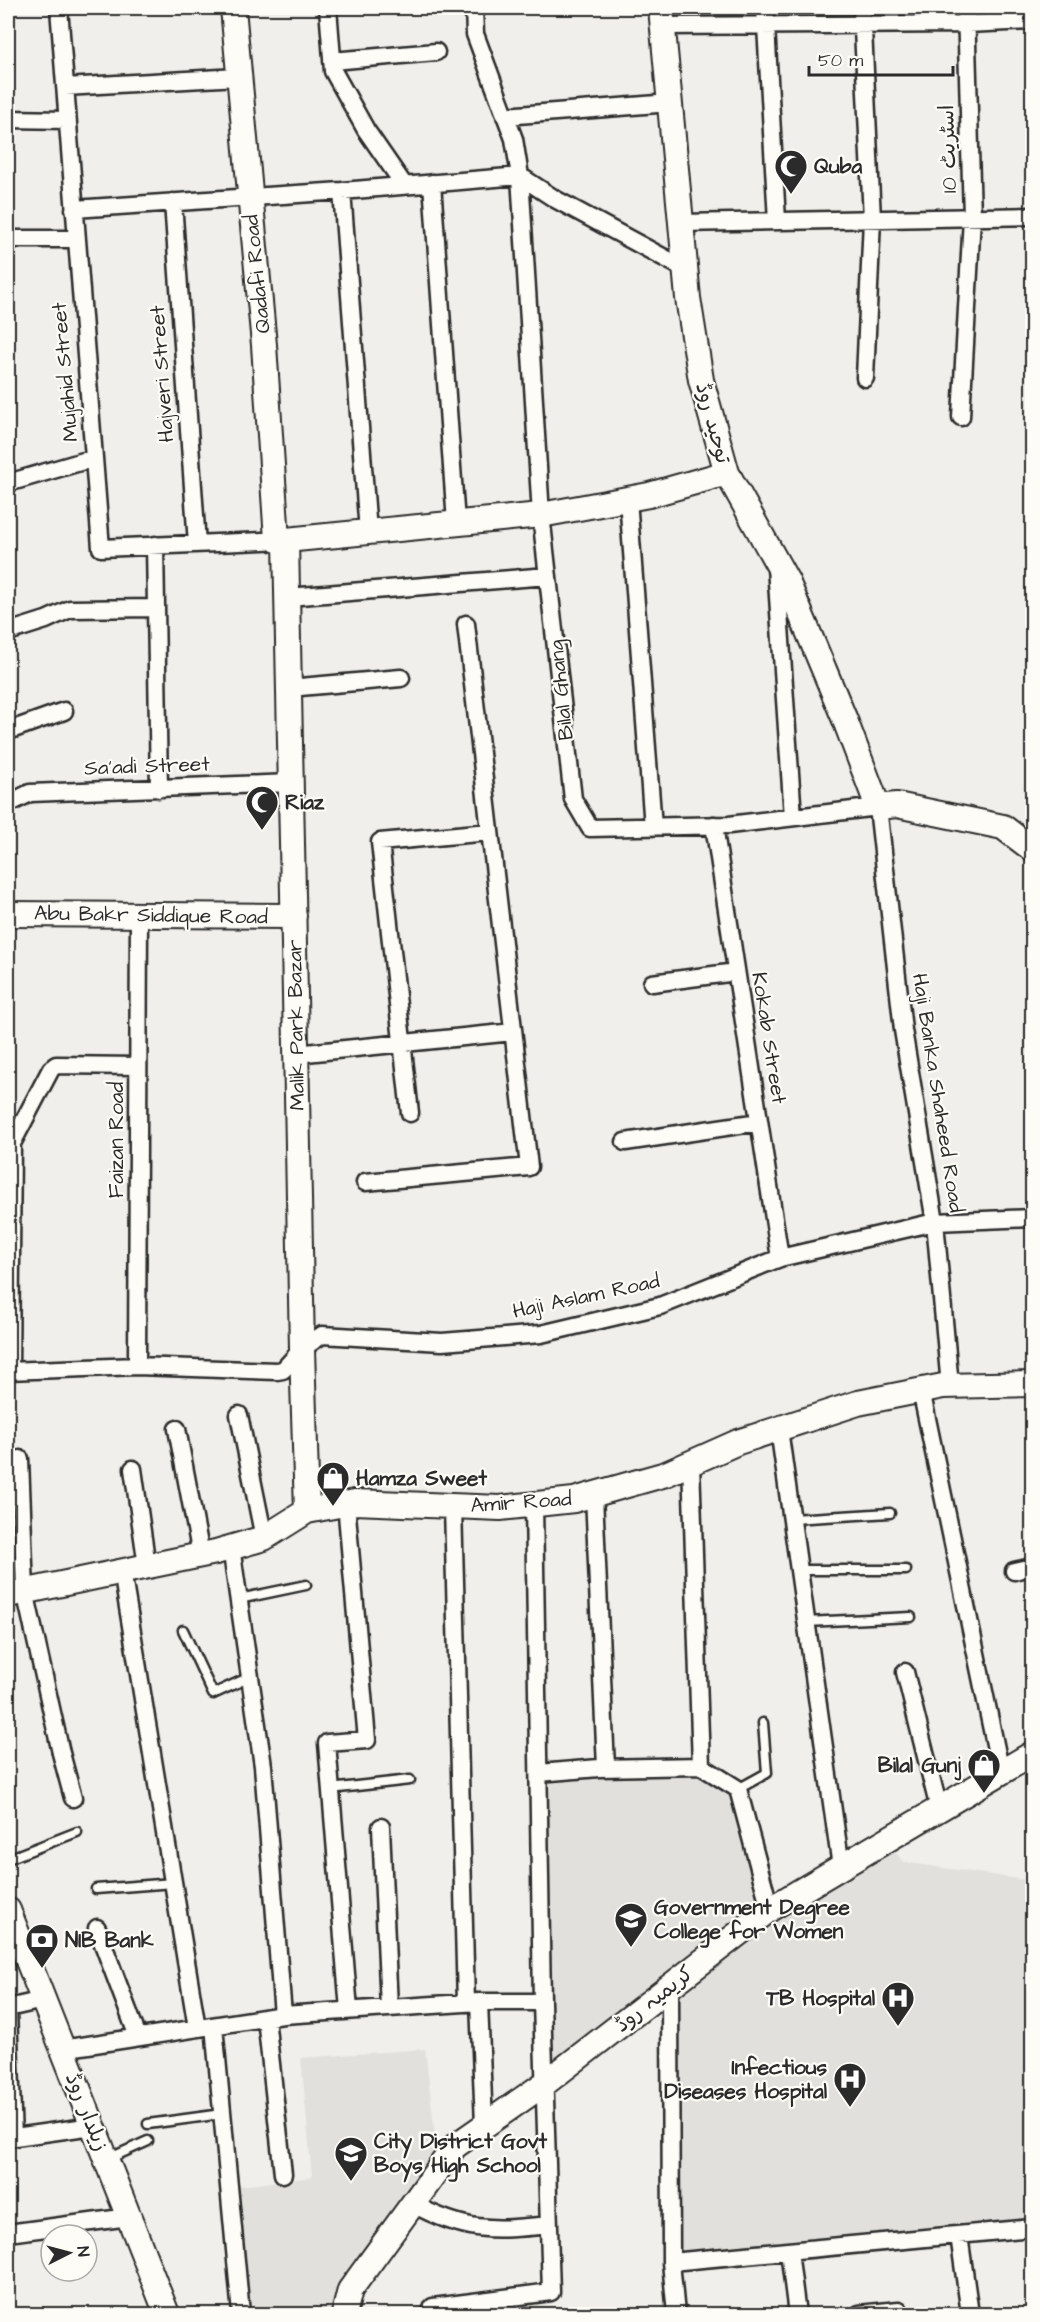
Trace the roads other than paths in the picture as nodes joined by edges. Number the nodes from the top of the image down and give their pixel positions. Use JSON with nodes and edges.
{"nodes":[{"id":1,"x":59,"y":8,"type":"edge"},
{"id":2,"x":233,"y":8,"type":"edge"},
{"id":3,"x":328,"y":8,"type":"edge"},
{"id":4,"x":474,"y":8,"type":"edge"},
{"id":5,"x":765,"y":8,"type":"edge"},
{"id":6,"x":863,"y":16,"type":"edge"},
{"id":7,"x":967,"y":16,"type":"edge"},
{"id":8,"x":662,"y":17,"type":"edge"},
{"id":9,"x":1032,"y":21,"type":"edge"},
{"id":10,"x":766,"y":25,"type":"junction"},
{"id":11,"x":436,"y":52,"type":"dead end"},
{"id":12,"x":333,"y":61,"type":"junction"},
{"id":13,"x":238,"y":76,"type":"junction"},
{"id":14,"x":65,"y":87,"type":"junction"},
{"id":15,"x":670,"y":103,"type":"junction"},
{"id":16,"x":505,"y":116,"type":"junction"},
{"id":17,"x":8,"y":118,"type":"edge"},
{"id":18,"x":67,"y":120,"type":"junction"},
{"id":19,"x":520,"y":176,"type":"junction"},
{"id":20,"x":432,"y":183,"type":"junction"},
{"id":21,"x":404,"y":185,"type":"junction"},
{"id":22,"x":342,"y":191,"type":"junction"},
{"id":23,"x":250,"y":196,"type":"junction"},
{"id":24,"x":173,"y":202,"type":"junction"},
{"id":25,"x":74,"y":209,"type":"junction"},
{"id":26,"x":1032,"y":216,"type":"edge"},
{"id":27,"x":972,"y":217,"type":"junction"},
{"id":28,"x":872,"y":219,"type":"junction"},
{"id":29,"x":777,"y":221,"type":"junction"},
{"id":30,"x":681,"y":223,"type":"junction"},
{"id":31,"x":76,"y":238,"type":"junction"},
{"id":32,"x":8,"y":239,"type":"edge"},
{"id":33,"x":686,"y":269,"type":"junction"},
{"id":34,"x":865,"y":378,"type":"dead end"},
{"id":35,"x":961,"y":417,"type":"dead end"},
{"id":36,"x":94,"y":458,"type":"junction"},
{"id":37,"x":727,"y":473,"type":"junction"},
{"id":38,"x":8,"y":482,"type":"edge"},
{"id":39,"x":628,"y":499,"type":"junction"},
{"id":40,"x":541,"y":515,"type":"junction"},
{"id":41,"x":456,"y":523,"type":"junction"},
{"id":42,"x":368,"y":532,"type":"junction"},
{"id":43,"x":282,"y":540,"type":"junction"},
{"id":44,"x":197,"y":543,"type":"junction"},
{"id":45,"x":155,"y":545,"type":"junction"},
{"id":46,"x":776,"y":560,"type":"junction"},
{"id":47,"x":548,"y":576,"type":"junction"},
{"id":48,"x":288,"y":597,"type":"junction"},
{"id":49,"x":156,"y":608,"type":"junction"},
{"id":50,"x":466,"y":624,"type":"dead end"},
{"id":51,"x":8,"y":632,"type":"edge"},
{"id":52,"x":401,"y":678,"type":"dead end"},
{"id":53,"x":289,"y":688,"type":"junction"},
{"id":54,"x":64,"y":711,"type":"dead end"},
{"id":55,"x":8,"y":731,"type":"edge"},
{"id":56,"x":291,"y":783,"type":"junction"},
{"id":57,"x":159,"y":789,"type":"junction"},
{"id":58,"x":8,"y":804,"type":"edge"},
{"id":59,"x":879,"y":807,"type":"junction"},
{"id":60,"x":793,"y":817,"type":"junction"},
{"id":61,"x":714,"y":825,"type":"junction"},
{"id":62,"x":653,"y":826,"type":"junction"},
{"id":63,"x":489,"y":832,"type":"junction"},
{"id":64,"x":1032,"y":849,"type":"edge"},
{"id":65,"x":8,"y":914,"type":"edge"},
{"id":66,"x":139,"y":915,"type":"junction"},
{"id":67,"x":294,"y":916,"type":"junction"},
{"id":68,"x":736,"y":972,"type":"junction"},
{"id":69,"x":652,"y":983,"type":"dead end"},
{"id":70,"x":513,"y":1032,"type":"junction"},
{"id":71,"x":402,"y":1043,"type":"junction"},
{"id":72,"x":296,"y":1054,"type":"junction"},
{"id":73,"x":138,"y":1066,"type":"junction"},
{"id":74,"x":410,"y":1113,"type":"dead end"},
{"id":75,"x":759,"y":1122,"type":"junction"},
{"id":76,"x":625,"y":1142,"type":"dead end"},
{"id":77,"x":10,"y":1147,"type":"edge"},
{"id":78,"x":365,"y":1182,"type":"dead end"},
{"id":79,"x":1032,"y":1218,"type":"edge"},
{"id":80,"x":935,"y":1222,"type":"junction"},
{"id":81,"x":780,"y":1258,"type":"junction"},
{"id":82,"x":302,"y":1349,"type":"junction"},
{"id":83,"x":137,"y":1366,"type":"junction"},
{"id":84,"x":9,"y":1372,"type":"edge"},
{"id":85,"x":1032,"y":1384,"type":"edge"},
{"id":86,"x":950,"y":1386,"type":"junction"},
{"id":87,"x":921,"y":1390,"type":"junction"},
{"id":88,"x":239,"y":1414,"type":"dead end"},
{"id":89,"x":177,"y":1429,"type":"dead end"},
{"id":90,"x":779,"y":1429,"type":"junction"},
{"id":91,"x":20,"y":1459,"type":"dead end"},
{"id":92,"x":691,"y":1463,"type":"junction"},
{"id":93,"x":133,"y":1469,"type":"dead end"},
{"id":94,"x":594,"y":1495,"type":"junction"},
{"id":95,"x":346,"y":1503,"type":"junction"},
{"id":96,"x":534,"y":1504,"type":"junction"},
{"id":97,"x":453,"y":1506,"type":"junction"},
{"id":98,"x":307,"y":1511,"type":"junction"},
{"id":99,"x":890,"y":1514,"type":"dead end"},
{"id":100,"x":792,"y":1519,"type":"junction"},
{"id":101,"x":264,"y":1538,"type":"junction"},
{"id":102,"x":231,"y":1547,"type":"junction"},
{"id":103,"x":201,"y":1555,"type":"junction"},
{"id":104,"x":147,"y":1566,"type":"junction"},
{"id":105,"x":1032,"y":1567,"type":"edge"},
{"id":106,"x":906,"y":1569,"type":"dead end"},
{"id":107,"x":799,"y":1570,"type":"junction"},
{"id":108,"x":122,"y":1571,"type":"junction"},
{"id":109,"x":1014,"y":1571,"type":"dead end"},
{"id":110,"x":306,"y":1585,"type":"dead end"},
{"id":111,"x":16,"y":1593,"type":"edge"},
{"id":112,"x":238,"y":1599,"type":"junction"},
{"id":113,"x":911,"y":1617,"type":"dead end"},
{"id":114,"x":806,"y":1622,"type":"junction"},
{"id":115,"x":183,"y":1629,"type":"dead end"},
{"id":116,"x":905,"y":1672,"type":"dead end"},
{"id":117,"x":250,"y":1677,"type":"junction"},
{"id":118,"x":763,"y":1723,"type":"dead end"},
{"id":119,"x":1032,"y":1754,"type":"edge"},
{"id":120,"x":701,"y":1766,"type":"junction"},
{"id":121,"x":606,"y":1768,"type":"junction"},
{"id":122,"x":539,"y":1773,"type":"junction"},
{"id":123,"x":1001,"y":1773,"type":"junction"},
{"id":124,"x":410,"y":1780,"type":"dead end"},
{"id":125,"x":738,"y":1789,"type":"junction"},
{"id":126,"x":330,"y":1790,"type":"junction"},
{"id":127,"x":73,"y":1798,"type":"dead end"},
{"id":128,"x":939,"y":1809,"type":"junction"},
{"id":129,"x":381,"y":1827,"type":"dead end"},
{"id":130,"x":77,"y":1832,"type":"dead end"},
{"id":131,"x":8,"y":1859,"type":"edge"},
{"id":132,"x":841,"y":1867,"type":"junction"},
{"id":133,"x":173,"y":1883,"type":"junction"},
{"id":134,"x":96,"y":1889,"type":"dead end"},
{"id":135,"x":770,"y":1909,"type":"junction"},
{"id":136,"x":8,"y":1910,"type":"edge"},
{"id":137,"x":97,"y":1928,"type":"dead end"},
{"id":138,"x":670,"y":1987,"type":"junction"},
{"id":139,"x":43,"y":2000,"type":"junction"},
{"id":140,"x":472,"y":2002,"type":"junction"},
{"id":141,"x":542,"y":2002,"type":"junction"},
{"id":142,"x":389,"y":2008,"type":"junction"},
{"id":143,"x":8,"y":2010,"type":"edge"},
{"id":144,"x":349,"y":2010,"type":"junction"},
{"id":145,"x":283,"y":2015,"type":"junction"},
{"id":146,"x":266,"y":2018,"type":"junction"},
{"id":147,"x":205,"y":2027,"type":"junction"},
{"id":148,"x":138,"y":2037,"type":"junction"},
{"id":149,"x":62,"y":2049,"type":"junction"},
{"id":150,"x":543,"y":2084,"type":"junction"},
{"id":151,"x":222,"y":2114,"type":"junction"},
{"id":152,"x":148,"y":2124,"type":"dead end"},
{"id":153,"x":484,"y":2125,"type":"junction"},
{"id":154,"x":93,"y":2127,"type":"junction"},
{"id":155,"x":10,"y":2138,"type":"edge"},
{"id":156,"x":148,"y":2141,"type":"dead end"},
{"id":157,"x":106,"y":2159,"type":"junction"},
{"id":158,"x":283,"y":2174,"type":"dead end"},
{"id":159,"x":413,"y":2204,"type":"junction"},
{"id":160,"x":129,"y":2217,"type":"junction"},
{"id":161,"x":549,"y":2225,"type":"junction"},
{"id":162,"x":1032,"y":2228,"type":"edge"},
{"id":163,"x":8,"y":2233,"type":"edge"},
{"id":164,"x":960,"y":2235,"type":"junction"},
{"id":165,"x":789,"y":2251,"type":"junction"},
{"id":166,"x":671,"y":2262,"type":"junction"},
{"id":167,"x":167,"y":2314,"type":"edge"},
{"id":168,"x":241,"y":2314,"type":"edge"},
{"id":169,"x":344,"y":2314,"type":"edge"},
{"id":170,"x":430,"y":2314,"type":"edge"},
{"id":171,"x":676,"y":2314,"type":"edge"},
{"id":172,"x":797,"y":2314,"type":"edge"},
{"id":173,"x":859,"y":2314,"type":"edge"},
{"id":174,"x":900,"y":2314,"type":"edge"},
{"id":175,"x":970,"y":2314,"type":"edge"}],
"edges":[{"from":1,"to":14,"type":"street","name":"Mujahid Street"},
{"from":2,"to":13,"type":"street","name":"Qadafi Road"},
{"from":3,"to":12,"type":"street"},
{"from":4,"to":16,"type":"street","name":"Bilal Ghang"},
{"from":5,"to":10,"type":"street"},
{"from":6,"to":7,"type":"street"},
{"from":6,"to":10,"type":"street"},
{"from":6,"to":28,"type":"street"},
{"from":7,"to":9,"type":"street"},
{"from":7,"to":27,"type":"street","name":"اسٹریٹ 10"},
{"from":8,"to":10,"type":"street"},
{"from":8,"to":15,"type":"street","name":"توحید روڈ"},
{"from":10,"to":29,"type":"street"},
{"from":11,"to":12,"type":"street"},
{"from":12,"to":21,"type":"street"},
{"from":13,"to":14,"type":"street"},
{"from":13,"to":23,"type":"street","name":"Qadafi Road"},
{"from":14,"to":18,"type":"street","name":"Mujahid Street"},
{"from":15,"to":16,"type":"street"},
{"from":15,"to":30,"type":"street","name":"توحید روڈ"},
{"from":16,"to":19,"type":"street","name":"Bilal Ghang"},
{"from":17,"to":18,"type":"street"},
{"from":18,"to":25,"type":"street","name":"Mujahid Street"},
{"from":19,"to":20,"type":"street"},
{"from":19,"to":33,"type":"street"},
{"from":19,"to":40,"type":"street","name":"Bilal Ghang"},
{"from":20,"to":21,"type":"street"},
{"from":20,"to":41,"type":"street"},
{"from":21,"to":22,"type":"street"},
{"from":22,"to":23,"type":"street"},
{"from":22,"to":42,"type":"street"},
{"from":23,"to":24,"type":"street"},
{"from":23,"to":43,"type":"street","name":"Qadafi Road"},
{"from":24,"to":25,"type":"street"},
{"from":24,"to":44,"type":"street","name":"Hajveri Street"},
{"from":25,"to":31,"type":"street","name":"Mujahid Street"},
{"from":26,"to":27,"type":"street"},
{"from":27,"to":28,"type":"street"},
{"from":27,"to":35,"type":"street","name":"اسٹریٹ 10"},
{"from":28,"to":29,"type":"street"},
{"from":28,"to":34,"type":"street"},
{"from":29,"to":30,"type":"street"},
{"from":30,"to":33,"type":"street","name":"توحید روڈ"},
{"from":31,"to":32,"type":"street"},
{"from":31,"to":36,"type":"street","name":"Mujahid Street"},
{"from":33,"to":37,"type":"street","name":"توحید روڈ"},
{"from":36,"to":38,"type":"street"},
{"from":36,"to":45,"type":"street","name":"Mujahid Street"},
{"from":37,"to":39,"type":"street"},
{"from":37,"to":46,"type":"street","name":"توحید روڈ"},
{"from":39,"to":40,"type":"street"},
{"from":39,"to":62,"type":"street"},
{"from":40,"to":41,"type":"street"},
{"from":40,"to":47,"type":"street","name":"Bilal Ghang"},
{"from":41,"to":42,"type":"street"},
{"from":42,"to":43,"type":"street"},
{"from":43,"to":44,"type":"street","name":"Mujahid Street"},
{"from":43,"to":48,"type":"street","name":"Malik Park Bazar"},
{"from":44,"to":45,"type":"street","name":"Mujahid Street"},
{"from":45,"to":49,"type":"street"},
{"from":46,"to":59,"type":"street","name":"توحید روڈ"},
{"from":46,"to":60,"type":"street"},
{"from":47,"to":48,"type":"street"},
{"from":47,"to":62,"type":"street","name":"Bilal Ghang"},
{"from":48,"to":53,"type":"street","name":"Malik Park Bazar"},
{"from":49,"to":51,"type":"street"},
{"from":49,"to":57,"type":"street"},
{"from":50,"to":63,"type":"street"},
{"from":52,"to":53,"type":"street"},
{"from":53,"to":56,"type":"street","name":"Malik Park Bazar"},
{"from":54,"to":55,"type":"street"},
{"from":56,"to":57,"type":"street","name":"Sa'adi Street"},
{"from":56,"to":67,"type":"street","name":"Malik Park Bazar"},
{"from":57,"to":58,"type":"street","name":"Sa'adi Street"},
{"from":59,"to":60,"type":"street","name":"Bilal Ghang"},
{"from":59,"to":64,"type":"street"},
{"from":59,"to":80,"type":"street","name":"Haji Banka Shaheed Road"},
{"from":60,"to":61,"type":"street","name":"Bilal Ghang"},
{"from":61,"to":62,"type":"street","name":"Bilal Ghang"},
{"from":61,"to":68,"type":"street","name":"Kokab Street"},
{"from":63,"to":70,"type":"street"},
{"from":63,"to":71,"type":"street"},
{"from":65,"to":66,"type":"street","name":"Abu Bakr Siddique Road"},
{"from":66,"to":67,"type":"street","name":"Abu Bakr Siddique Road"},
{"from":66,"to":73,"type":"street","name":"Faizan Road"},
{"from":67,"to":72,"type":"street","name":"Malik Park Bazar"},
{"from":68,"to":69,"type":"street"},
{"from":68,"to":75,"type":"street","name":"Kokab Street"},
{"from":70,"to":71,"type":"street"},
{"from":70,"to":78,"type":"street"},
{"from":71,"to":72,"type":"street"},
{"from":71,"to":74,"type":"street"},
{"from":72,"to":82,"type":"street","name":"Malik Park Bazar"},
{"from":73,"to":77,"type":"street"},
{"from":73,"to":83,"type":"street","name":"Faizan Road"},
{"from":75,"to":76,"type":"street"},
{"from":75,"to":81,"type":"street","name":"Kokab Street"},
{"from":77,"to":84,"type":"street"},
{"from":79,"to":80,"type":"street","name":"Haji Aslam Road"},
{"from":80,"to":81,"type":"street","name":"Haji Aslam Road"},
{"from":80,"to":86,"type":"street","name":"Haji Banka Shaheed Road"},
{"from":81,"to":82,"type":"street","name":"Haji Aslam Road"},
{"from":82,"to":83,"type":"street","name":"Haji Aslam Road"},
{"from":82,"to":98,"type":"street","name":"Malik Park Bazar"},
{"from":83,"to":84,"type":"street","name":"Haji Aslam Road"},
{"from":85,"to":86,"type":"street","name":"Amir Road"},
{"from":86,"to":87,"type":"street","name":"Amir Road"},
{"from":87,"to":90,"type":"street","name":"Amir Road"},
{"from":87,"to":123,"type":"street"},
{"from":88,"to":101,"type":"street"},
{"from":89,"to":103,"type":"street"},
{"from":90,"to":92,"type":"street","name":"Amir Road"},
{"from":90,"to":100,"type":"street"},
{"from":91,"to":111,"type":"street"},
{"from":92,"to":94,"type":"street","name":"Amir Road"},
{"from":92,"to":120,"type":"street"},
{"from":93,"to":104,"type":"street"},
{"from":94,"to":96,"type":"street","name":"Amir Road"},
{"from":94,"to":121,"type":"street"},
{"from":95,"to":97,"type":"street","name":"Amir Road"},
{"from":95,"to":98,"type":"street","name":"Amir Road"},
{"from":95,"to":126,"type":"street"},
{"from":96,"to":97,"type":"street","name":"Amir Road"},
{"from":96,"to":122,"type":"street"},
{"from":97,"to":140,"type":"street"},
{"from":98,"to":101,"type":"street","name":"Amir Road"},
{"from":99,"to":100,"type":"lane"},
{"from":100,"to":107,"type":"street"},
{"from":101,"to":102,"type":"street","name":"Amir Road"},
{"from":102,"to":103,"type":"street","name":"Amir Road"},
{"from":102,"to":112,"type":"street"},
{"from":103,"to":104,"type":"street","name":"Amir Road"},
{"from":104,"to":108,"type":"street","name":"Amir Road"},
{"from":105,"to":109,"type":"street"},
{"from":106,"to":107,"type":"lane"},
{"from":107,"to":114,"type":"street"},
{"from":108,"to":111,"type":"street","name":"Amir Road"},
{"from":108,"to":133,"type":"street"},
{"from":110,"to":112,"type":"lane"},
{"from":111,"to":127,"type":"street"},
{"from":112,"to":117,"type":"street"},
{"from":113,"to":114,"type":"lane"},
{"from":114,"to":132,"type":"street"},
{"from":115,"to":117,"type":"lane"},
{"from":116,"to":128,"type":"street"},
{"from":117,"to":145,"type":"street"},
{"from":118,"to":125,"type":"lane"},
{"from":119,"to":123,"type":"street","name":"کریمیہ روڈ"},
{"from":120,"to":121,"type":"street"},
{"from":120,"to":125,"type":"street"},
{"from":121,"to":122,"type":"street"},
{"from":122,"to":141,"type":"street"},
{"from":123,"to":128,"type":"street","name":"کریمیہ روڈ"},
{"from":124,"to":126,"type":"lane"},
{"from":125,"to":135,"type":"street"},
{"from":126,"to":144,"type":"street"},
{"from":128,"to":132,"type":"street","name":"کریمیہ روڈ"},
{"from":129,"to":142,"type":"street"},
{"from":130,"to":131,"type":"lane"},
{"from":132,"to":135,"type":"street","name":"کریمیہ روڈ"},
{"from":133,"to":134,"type":"lane"},
{"from":133,"to":147,"type":"street"},
{"from":135,"to":138,"type":"street","name":"کریمیہ روڈ"},
{"from":136,"to":139,"type":"street","name":"زیلدار روڈ"},
{"from":137,"to":148,"type":"street"},
{"from":138,"to":150,"type":"street","name":"کریمیہ روڈ"},
{"from":138,"to":166,"type":"street"},
{"from":139,"to":143,"type":"street"},
{"from":139,"to":149,"type":"street","name":"زیلدار روڈ"},
{"from":140,"to":141,"type":"street"},
{"from":140,"to":142,"type":"street"},
{"from":140,"to":153,"type":"street"},
{"from":141,"to":150,"type":"street"},
{"from":142,"to":144,"type":"street"},
{"from":143,"to":155,"type":"street"},
{"from":144,"to":145,"type":"street"},
{"from":145,"to":146,"type":"street"},
{"from":146,"to":147,"type":"street"},
{"from":146,"to":158,"type":"street"},
{"from":147,"to":148,"type":"street"},
{"from":147,"to":151,"type":"street"},
{"from":148,"to":149,"type":"street"},
{"from":149,"to":154,"type":"street","name":"زیلدار روڈ"},
{"from":150,"to":153,"type":"street","name":"کریمیہ روڈ"},
{"from":150,"to":161,"type":"street"},
{"from":151,"to":152,"type":"lane"},
{"from":151,"to":168,"type":"street"},
{"from":153,"to":159,"type":"street","name":"کریمیہ روڈ"},
{"from":154,"to":155,"type":"street"},
{"from":154,"to":157,"type":"street","name":"زیلدار روڈ"},
{"from":156,"to":157,"type":"lane"},
{"from":157,"to":160,"type":"street","name":"زیلدار روڈ"},
{"from":159,"to":161,"type":"street"},
{"from":159,"to":169,"type":"street","name":"کریمیہ روڈ"},
{"from":160,"to":163,"type":"street"},
{"from":160,"to":167,"type":"street","name":"زیلدار روڈ"},
{"from":161,"to":170,"type":"street"},
{"from":162,"to":164,"type":"street"},
{"from":164,"to":165,"type":"street"},
{"from":164,"to":175,"type":"street"},
{"from":165,"to":166,"type":"street"},
{"from":165,"to":172,"type":"street"},
{"from":166,"to":171,"type":"street"},
{"from":173,"to":174,"type":"street"}]}
